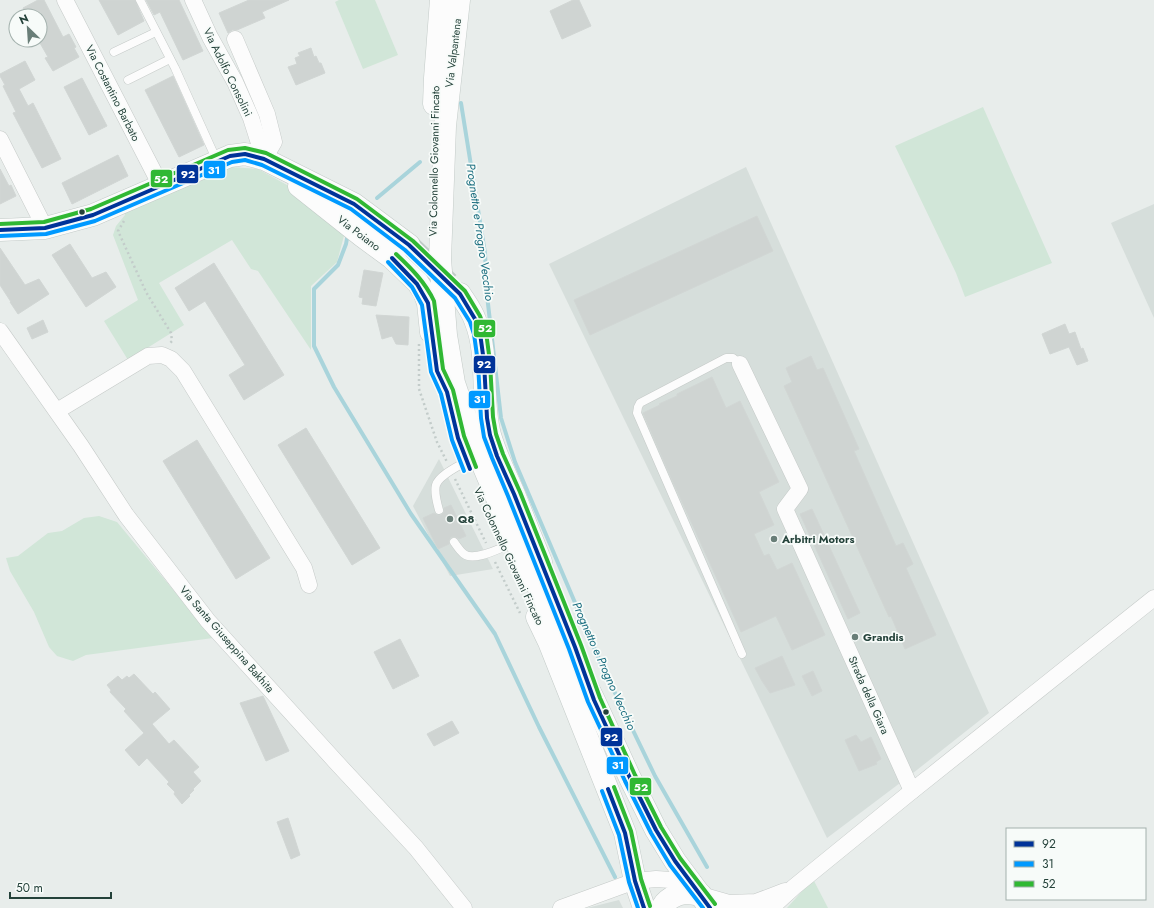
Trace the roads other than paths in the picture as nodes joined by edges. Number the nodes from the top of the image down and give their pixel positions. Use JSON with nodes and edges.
{"nodes":[{"id":1,"x":66,"y":0,"type":"edge"},
{"id":2,"x":140,"y":0,"type":"edge"},
{"id":3,"x":193,"y":0,"type":"edge"},
{"id":4,"x":441,"y":0,"type":"edge"},
{"id":5,"x":459,"y":0,"type":"edge"},
{"id":6,"x":156,"y":32,"type":"junction"},
{"id":7,"x":235,"y":39,"type":"dead end"},
{"id":8,"x":114,"y":52,"type":"dead end"},
{"id":9,"x":170,"y":59,"type":"junction"},
{"id":10,"x":128,"y":80,"type":"dead end"},
{"id":11,"x":0,"y":139,"type":"edge"},
{"id":12,"x":264,"y":159,"type":"junction"},
{"id":13,"x":217,"y":162,"type":"junction"},
{"id":14,"x":161,"y":186,"type":"junction"},
{"id":15,"x":45,"y":228,"type":"junction"},
{"id":16,"x":0,"y":230,"type":"edge"},
{"id":17,"x":409,"y":245,"type":"tunnel mouth"},
{"id":18,"x":460,"y":294,"type":"tunnel mouth"},
{"id":19,"x":0,"y":331,"type":"edge"},
{"id":20,"x":740,"y":364,"type":"joint"},
{"id":21,"x":447,"y":392,"type":"junction"},
{"id":22,"x":57,"y":410,"type":"junction"},
{"id":23,"x":465,"y":416,"type":"joint"},
{"id":24,"x":467,"y":461,"type":"junction"},
{"id":25,"x":439,"y":510,"type":"dead end"},
{"id":26,"x":454,"y":542,"type":"dead end"},
{"id":27,"x":504,"y":548,"type":"junction"},
{"id":28,"x":309,"y":585,"type":"dead end"},
{"id":29,"x":1154,"y":598,"type":"edge"},
{"id":30,"x":742,"y":654,"type":"dead end"},
{"id":31,"x":594,"y":700,"type":"junction"},
{"id":32,"x":912,"y":790,"type":"junction"},
{"id":33,"x":635,"y":881,"type":"junction"},
{"id":34,"x":794,"y":887,"type":"junction"},
{"id":35,"x":705,"y":901,"type":"edge"},
{"id":36,"x":464,"y":908,"type":"edge"},
{"id":37,"x":561,"y":908,"type":"edge"},
{"id":38,"x":644,"y":908,"type":"edge"},
{"id":39,"x":662,"y":908,"type":"edge"},
{"id":40,"x":771,"y":908,"type":"edge"}],
"edges":[{"from":1,"to":14,"type":"street","name":"Via Costantino Barbato"},
{"from":2,"to":6,"type":"lane"},
{"from":3,"to":12,"type":"street","name":"Via Adolfo Consolini"},
{"from":4,"to":21,"type":"main road","name":"Via Colonnello Giovanni Fincato"},
{"from":5,"to":23,"type":"main road","name":"Via Valpantena"},
{"from":6,"to":8,"type":"lane"},
{"from":6,"to":9,"type":"lane"},
{"from":7,"to":12,"type":"street","name":"Via Adolfo Consolini"},
{"from":9,"to":10,"type":"lane"},
{"from":9,"to":13,"type":"lane"},
{"from":11,"to":15,"type":"street"},
{"from":12,"to":13,"type":"main road","name":"Via Poiano"},
{"from":12,"to":17,"type":"main road","name":"Via Poiano"},
{"from":12,"to":21,"type":"main road","name":"Via Poiano"},
{"from":13,"to":14,"type":"main road","name":"Via Poiano"},
{"from":14,"to":15,"type":"main road","name":"Via Poiano"},
{"from":15,"to":16,"type":"main road","name":"Via Poiano"},
{"from":18,"to":31,"type":"main road"},
{"from":19,"to":22,"type":"street","name":"Via Santa Giuseppina Bakhita"},
{"from":20,"to":30,"type":"lane"},
{"from":20,"to":32,"type":"street","name":"Strada della Giara"},
{"from":21,"to":24,"type":"main road","name":"Via Colonnello Giovanni Fincato"},
{"from":22,"to":28,"type":"street"},
{"from":22,"to":36,"type":"street","name":"Via Santa Giuseppina Bakhita"},
{"from":23,"to":31,"type":"main road","name":"Via Colonnello Giovanni Fincato"},
{"from":24,"to":25,"type":"lane"},
{"from":24,"to":27,"type":"main road","name":"Via Colonnello Giovanni Fincato"},
{"from":26,"to":27,"type":"lane"},
{"from":27,"to":33,"type":"main road","name":"Via Colonnello Giovanni Fincato"},
{"from":29,"to":32,"type":"street"},
{"from":31,"to":35,"type":"main road","name":"Via Colonnello Giovanni Fincato"},
{"from":32,"to":34,"type":"street"},
{"from":33,"to":35,"type":"street"},
{"from":33,"to":37,"type":"street"},
{"from":33,"to":38,"type":"main road","name":"Via Colonnello Giovanni Fincato"},
{"from":34,"to":35,"type":"street"},
{"from":34,"to":40,"type":"street"},
{"from":35,"to":39,"type":"main road"}]}
